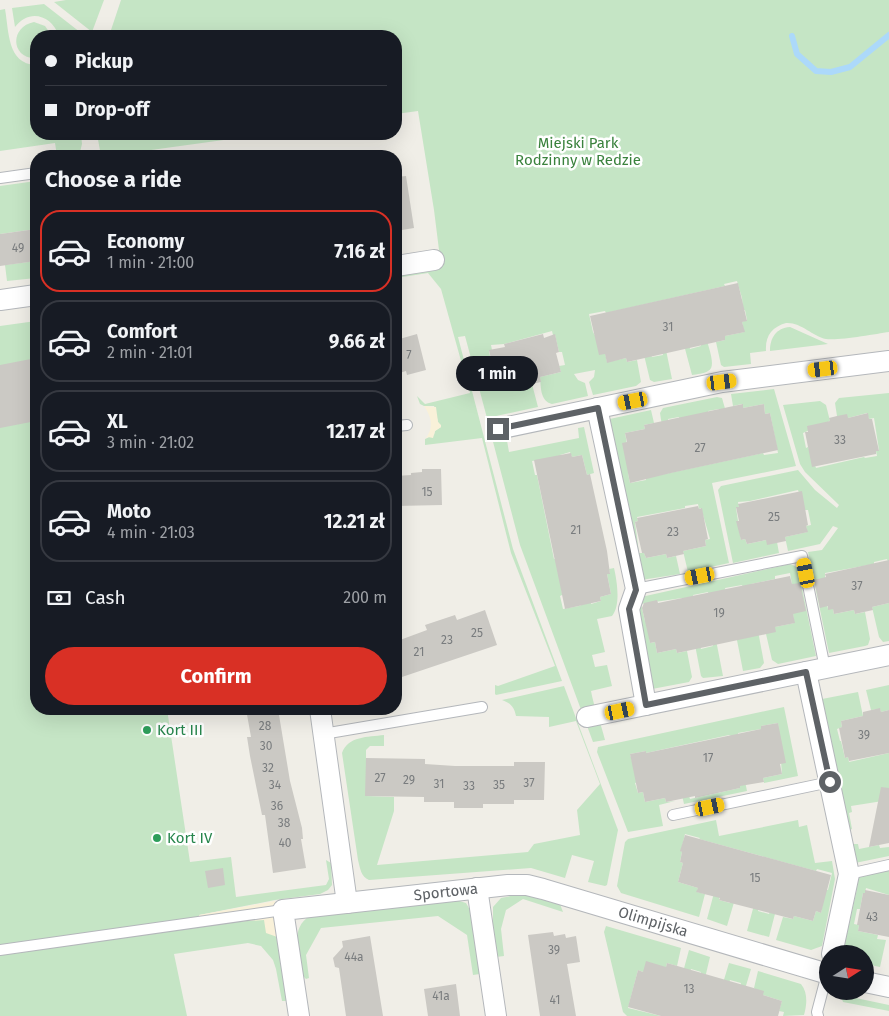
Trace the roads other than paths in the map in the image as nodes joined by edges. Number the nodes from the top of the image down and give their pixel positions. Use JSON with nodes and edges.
{"nodes":[{"id":1,"x":30,"y":173,"type":"edge"},
{"id":2,"x":0,"y":178,"type":"edge"},
{"id":3,"x":434,"y":260,"type":"dead end"},
{"id":4,"x":402,"y":265,"type":"edge"},
{"id":5,"x":30,"y":296,"type":"edge"},
{"id":6,"x":0,"y":300,"type":"edge"},
{"id":7,"x":889,"y":361,"type":"edge"},
{"id":8,"x":598,"y":408,"type":"junction"},
{"id":9,"x":408,"y":425,"type":"dead end"},
{"id":10,"x":402,"y":426,"type":"edge"},
{"id":11,"x":498,"y":429,"type":"dead end"},
{"id":12,"x":636,"y":590,"type":"junction"},
{"id":13,"x":889,"y":654,"type":"edge"},
{"id":14,"x":815,"y":670,"type":"junction"},
{"id":15,"x":646,"y":705,"type":"junction"},
{"id":16,"x":482,"y":707,"type":"dead end"},
{"id":17,"x":321,"y":715,"type":"edge"},
{"id":18,"x":587,"y":717,"type":"dead end"},
{"id":19,"x":323,"y":734,"type":"junction"},
{"id":20,"x":830,"y":782,"type":"junction"},
{"id":21,"x":673,"y":815,"type":"dead end"},
{"id":22,"x":889,"y":865,"type":"edge"},
{"id":23,"x":849,"y":874,"type":"junction"},
{"id":24,"x":477,"y":888,"type":"junction"},
{"id":25,"x":348,"y":903,"type":"junction"},
{"id":26,"x":283,"y":910,"type":"junction"},
{"id":27,"x":834,"y":945,"type":"edge"},
{"id":28,"x":0,"y":950,"type":"edge"},
{"id":29,"x":819,"y":971,"type":"edge"},
{"id":30,"x":874,"y":984,"type":"edge"},
{"id":31,"x":889,"y":987,"type":"edge"},
{"id":32,"x":820,"y":1000,"type":"edge"},
{"id":33,"x":299,"y":1016,"type":"edge"},
{"id":34,"x":496,"y":1016,"type":"edge"},
{"id":35,"x":818,"y":1016,"type":"edge"}],
"edges":[{"from":1,"to":2,"type":"lane"},
{"from":3,"to":4,"type":"street"},
{"from":5,"to":6,"type":"street"},
{"from":7,"to":8,"type":"street"},
{"from":8,"to":11,"type":"street"},
{"from":8,"to":12,"type":"street"},
{"from":9,"to":10,"type":"lane"},
{"from":12,"to":14,"type":"lane"},
{"from":12,"to":15,"type":"street"},
{"from":13,"to":14,"type":"street"},
{"from":14,"to":15,"type":"street"},
{"from":14,"to":20,"type":"street"},
{"from":15,"to":18,"type":"street"},
{"from":16,"to":19,"type":"lane"},
{"from":17,"to":19,"type":"street"},
{"from":19,"to":25,"type":"street"},
{"from":20,"to":21,"type":"lane"},
{"from":20,"to":23,"type":"street"},
{"from":22,"to":23,"type":"lane"},
{"from":23,"to":27,"type":"street"},
{"from":24,"to":25,"type":"street","name":"Sportowa"},
{"from":24,"to":29,"type":"street","name":"Olimpijska"},
{"from":24,"to":34,"type":"street","name":"Sportowa"},
{"from":25,"to":26,"type":"street","name":"Sportowa"},
{"from":26,"to":28,"type":"lane"},
{"from":26,"to":33,"type":"street"},
{"from":30,"to":31,"type":"street"},
{"from":32,"to":35,"type":"lane"}]}
